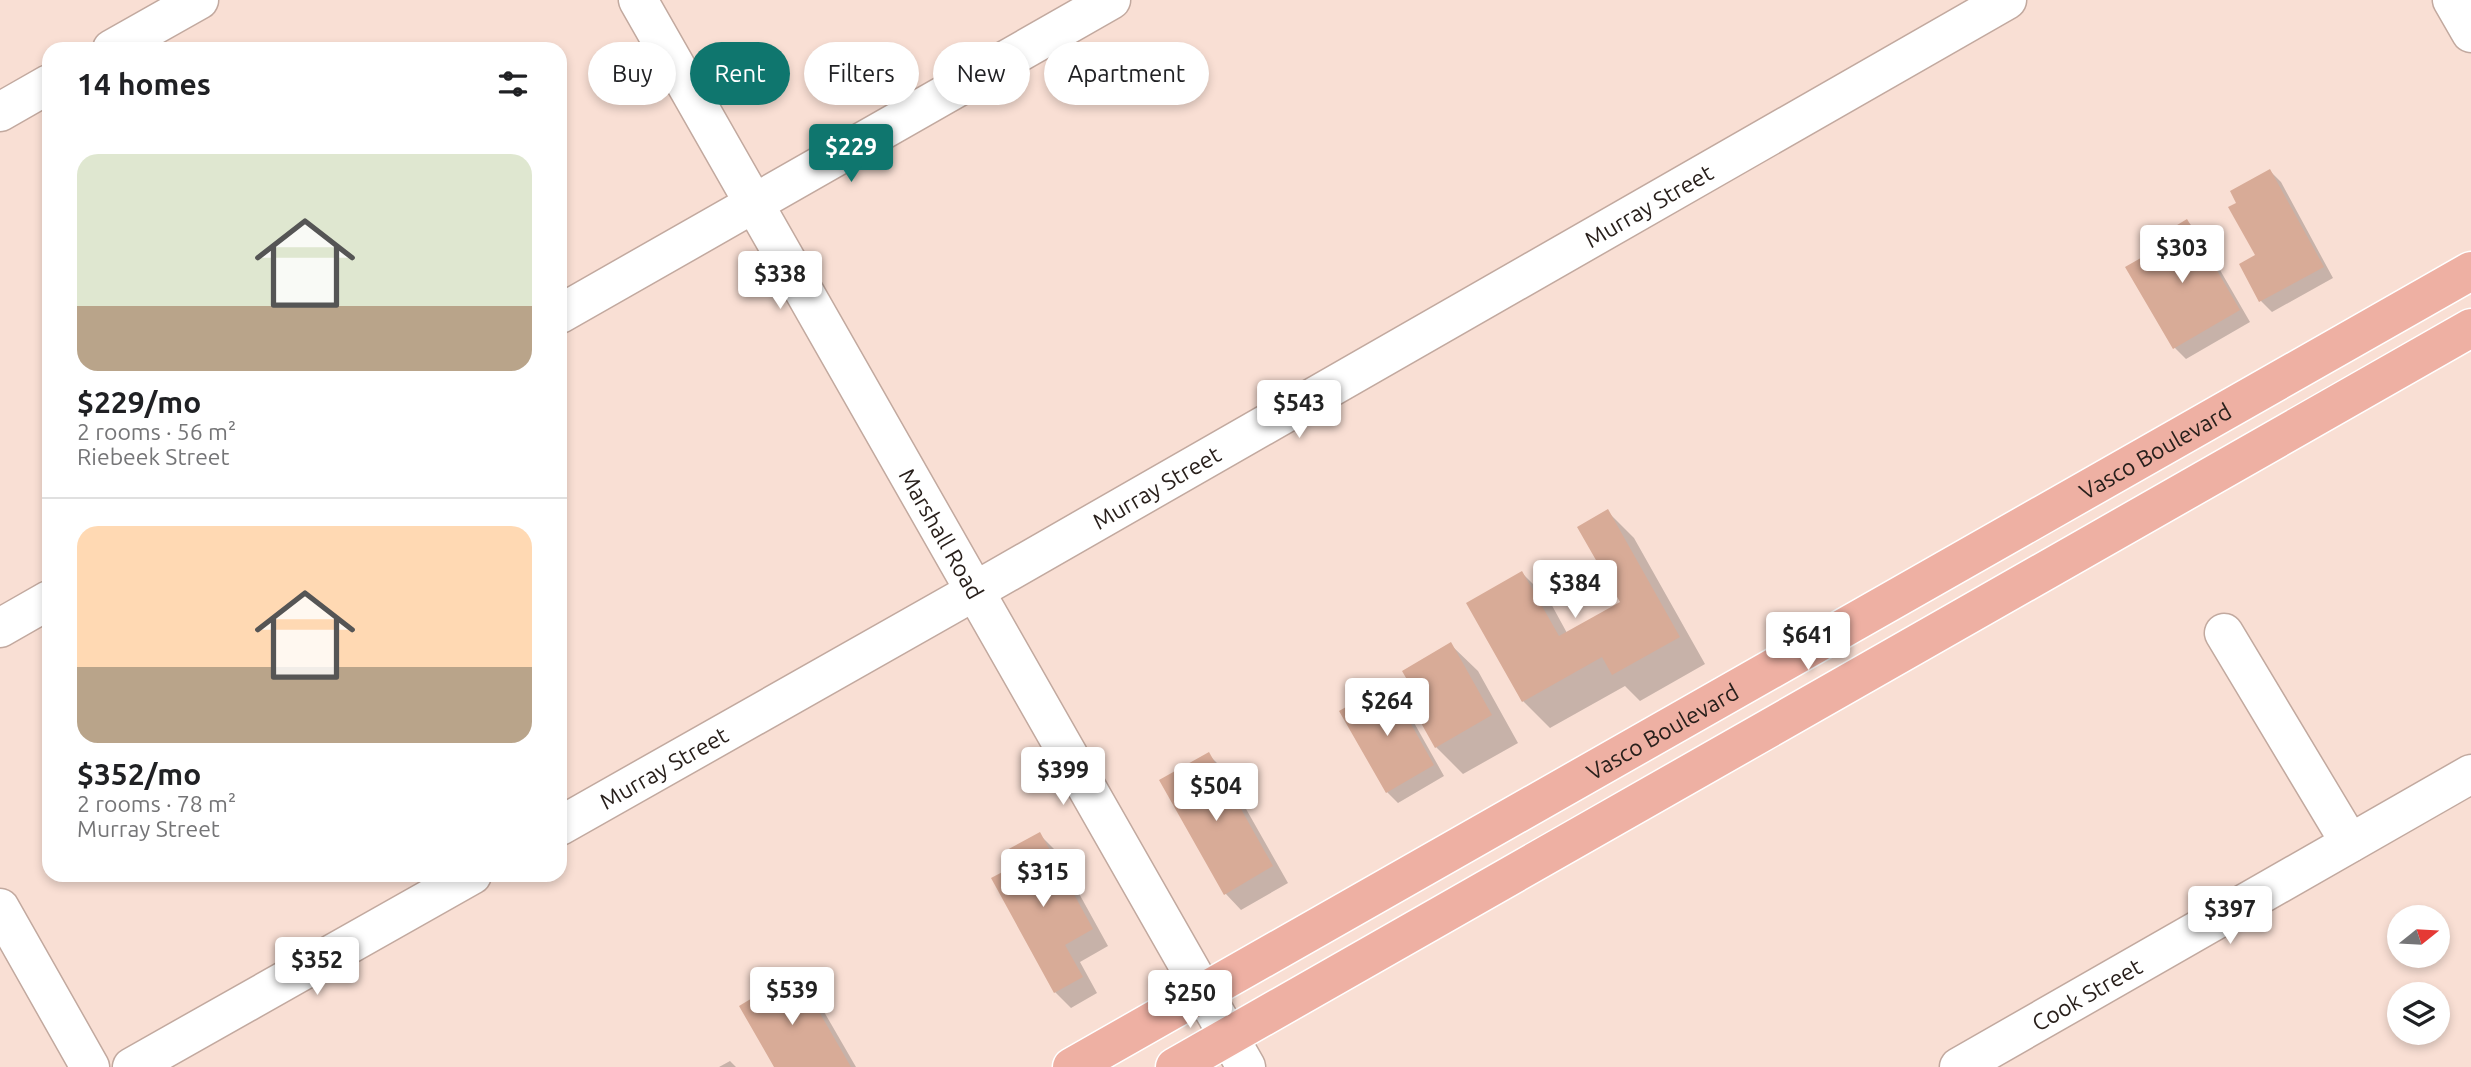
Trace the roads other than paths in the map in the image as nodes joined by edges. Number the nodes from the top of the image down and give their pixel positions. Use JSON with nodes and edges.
{"nodes":[{"id":1,"x":199,"y":0,"type":"edge"},
{"id":2,"x":638,"y":0,"type":"edge"},
{"id":3,"x":1111,"y":0,"type":"edge"},
{"id":4,"x":2007,"y":0,"type":"edge"},
{"id":5,"x":2452,"y":0,"type":"edge"},
{"id":6,"x":2471,"y":33,"type":"edge"},
{"id":7,"x":124,"y":42,"type":"edge"},
{"id":8,"x":42,"y":88,"type":"edge"},
{"id":9,"x":0,"y":112,"type":"edge"},
{"id":10,"x":754,"y":205,"type":"junction"},
{"id":11,"x":2471,"y":271,"type":"edge"},
{"id":12,"x":567,"y":310,"type":"edge"},
{"id":13,"x":2471,"y":328,"type":"edge"},
{"id":14,"x":975,"y":591,"type":"junction"},
{"id":15,"x":42,"y":604,"type":"edge"},
{"id":16,"x":0,"y":628,"type":"edge"},
{"id":17,"x":2224,"y":633,"type":"dead end"},
{"id":18,"x":2471,"y":774,"type":"edge"},
{"id":19,"x":567,"y":822,"type":"edge"},
{"id":20,"x":2350,"y":843,"type":"junction"},
{"id":21,"x":460,"y":882,"type":"edge"},
{"id":22,"x":0,"y":908,"type":"edge"},
{"id":23,"x":1203,"y":993,"type":"junction"},
{"id":24,"x":1237,"y":1052,"type":"edge"},
{"id":25,"x":90,"y":1067,"type":"edge"},
{"id":26,"x":132,"y":1067,"type":"edge"},
{"id":27,"x":1072,"y":1067,"type":"edge"},
{"id":28,"x":1175,"y":1067,"type":"edge"},
{"id":29,"x":1959,"y":1067,"type":"edge"}],
"edges":[{"from":1,"to":7,"type":"street"},
{"from":2,"to":10,"type":"street","name":"Marshall Road"},
{"from":3,"to":10,"type":"street"},
{"from":4,"to":14,"type":"street","name":"Murray Street"},
{"from":5,"to":6,"type":"street"},
{"from":8,"to":9,"type":"street"},
{"from":10,"to":12,"type":"street"},
{"from":10,"to":14,"type":"street","name":"Marshall Road"},
{"from":11,"to":23,"type":"main road","name":"Vasco Boulevard"},
{"from":13,"to":24,"type":"main road"},
{"from":14,"to":19,"type":"street","name":"Murray Street"},
{"from":14,"to":23,"type":"street","name":"Marshall Road"},
{"from":15,"to":16,"type":"street"},
{"from":17,"to":20,"type":"street"},
{"from":18,"to":20,"type":"street","name":"Cook Street"},
{"from":20,"to":29,"type":"street","name":"Cook Street"},
{"from":21,"to":26,"type":"street"},
{"from":22,"to":25,"type":"street"},
{"from":23,"to":24,"type":"street","name":"Marshall Road"},
{"from":23,"to":27,"type":"main road","name":"Vasco Boulevard"},
{"from":24,"to":28,"type":"main road"}]}
